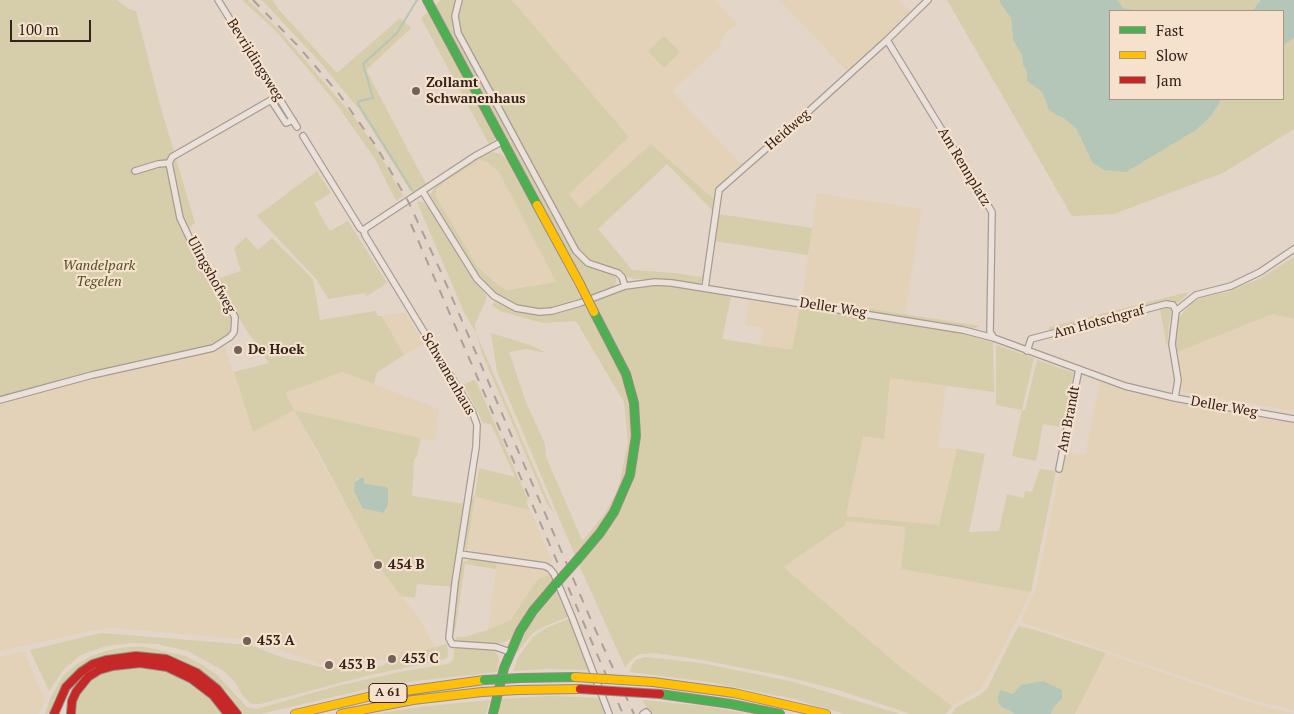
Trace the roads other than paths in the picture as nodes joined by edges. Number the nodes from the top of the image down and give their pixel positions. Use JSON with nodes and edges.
{"nodes":[{"id":1,"x":218,"y":0,"type":"edge"},
{"id":2,"x":427,"y":0,"type":"edge"},
{"id":3,"x":459,"y":0,"type":"edge"},
{"id":4,"x":928,"y":0,"type":"edge"},
{"id":5,"x":887,"y":40,"type":"junction"},
{"id":6,"x":278,"y":96,"type":"junction"},
{"id":7,"x":272,"y":100,"type":"junction"},
{"id":8,"x":293,"y":120,"type":"junction"},
{"id":9,"x":297,"y":127,"type":"dead end"},
{"id":10,"x":303,"y":136,"type":"dead end"},
{"id":11,"x":503,"y":141,"type":"junction"},
{"id":12,"x":168,"y":163,"type":"junction"},
{"id":13,"x":135,"y":171,"type":"dead end"},
{"id":14,"x":423,"y":192,"type":"junction"},
{"id":15,"x":364,"y":231,"type":"junction"},
{"id":16,"x":1294,"y":249,"type":"edge"},
{"id":17,"x":625,"y":286,"type":"junction"},
{"id":18,"x":705,"y":288,"type":"junction"},
{"id":19,"x":1176,"y":310,"type":"junction"},
{"id":20,"x":994,"y":338,"type":"junction"},
{"id":21,"x":1027,"y":350,"type":"junction"},
{"id":22,"x":1079,"y":369,"type":"junction"},
{"id":23,"x":1175,"y":398,"type":"junction"},
{"id":24,"x":0,"y":400,"type":"edge"},
{"id":25,"x":1294,"y":419,"type":"edge"},
{"id":26,"x":1059,"y":469,"type":"dead end"},
{"id":27,"x":460,"y":554,"type":"junction"},
{"id":28,"x":510,"y":652,"type":"junction"},
{"id":29,"x":358,"y":712,"type":"edge"},
{"id":30,"x":54,"y":714,"type":"edge"},
{"id":31,"x":72,"y":714,"type":"edge"},
{"id":32,"x":228,"y":714,"type":"edge"},
{"id":33,"x":237,"y":714,"type":"edge"},
{"id":34,"x":295,"y":714,"type":"edge"},
{"id":35,"x":341,"y":714,"type":"edge"},
{"id":36,"x":493,"y":714,"type":"edge"},
{"id":37,"x":609,"y":714,"type":"edge"},
{"id":38,"x":643,"y":714,"type":"edge"},
{"id":39,"x":648,"y":714,"type":"edge"},
{"id":40,"x":780,"y":714,"type":"edge"},
{"id":41,"x":826,"y":714,"type":"edge"}],
"edges":[{"from":1,"to":6,"type":"street","name":"Bevrijdingsweg"},
{"from":2,"to":11,"type":"main road"},
{"from":3,"to":17,"type":"street"},
{"from":4,"to":5,"type":"street","name":"Heidweg"},
{"from":5,"to":18,"type":"street","name":"Heidweg"},
{"from":5,"to":20,"type":"street","name":"Am Rennplatz"},
{"from":6,"to":7,"type":"street"},
{"from":6,"to":8,"type":"street","name":"Bevrijdingsweg"},
{"from":7,"to":8,"type":"street","name":"Bevrijdingsweg"},
{"from":7,"to":12,"type":"street"},
{"from":8,"to":9,"type":"street","name":"Bevrijdingsweg"},
{"from":10,"to":15,"type":"street","name":"Schwanenhaus"},
{"from":11,"to":14,"type":"street"},
{"from":11,"to":28,"type":"main road","bridge":true},
{"from":12,"to":13,"type":"street"},
{"from":12,"to":24,"type":"street","name":"Ulingshofweg"},
{"from":14,"to":15,"type":"street"},
{"from":14,"to":17,"type":"street","name":"Deller Weg"},
{"from":15,"to":27,"type":"street","name":"Schwanenhaus"},
{"from":16,"to":19,"type":"street"},
{"from":17,"to":18,"type":"street","name":"Deller Weg"},
{"from":18,"to":20,"type":"street","name":"Deller Weg"},
{"from":19,"to":21,"type":"street","name":"Am Hotschgraf"},
{"from":19,"to":23,"type":"street"},
{"from":20,"to":21,"type":"street","name":"Deller Weg"},
{"from":21,"to":22,"type":"street","name":"Deller Weg"},
{"from":22,"to":23,"type":"street","name":"Deller Weg"},
{"from":22,"to":26,"type":"street","name":"Am Brandt"},
{"from":23,"to":25,"type":"street","name":"Deller Weg"},
{"from":27,"to":28,"type":"street","name":"Schwanenhaus"},
{"from":27,"to":37,"type":"street"},
{"from":28,"to":36,"type":"main road"},
{"from":29,"to":35,"type":"main road","number":"A 61"},
{"from":29,"to":40,"type":"main road","number":"A 61","bridge":true},
{"from":30,"to":33,"type":"main road"},
{"from":31,"to":32,"type":"main road"},
{"from":34,"to":41,"type":"main road","number":"A 61","bridge":true},
{"from":38,"to":39,"type":"street"}]}
